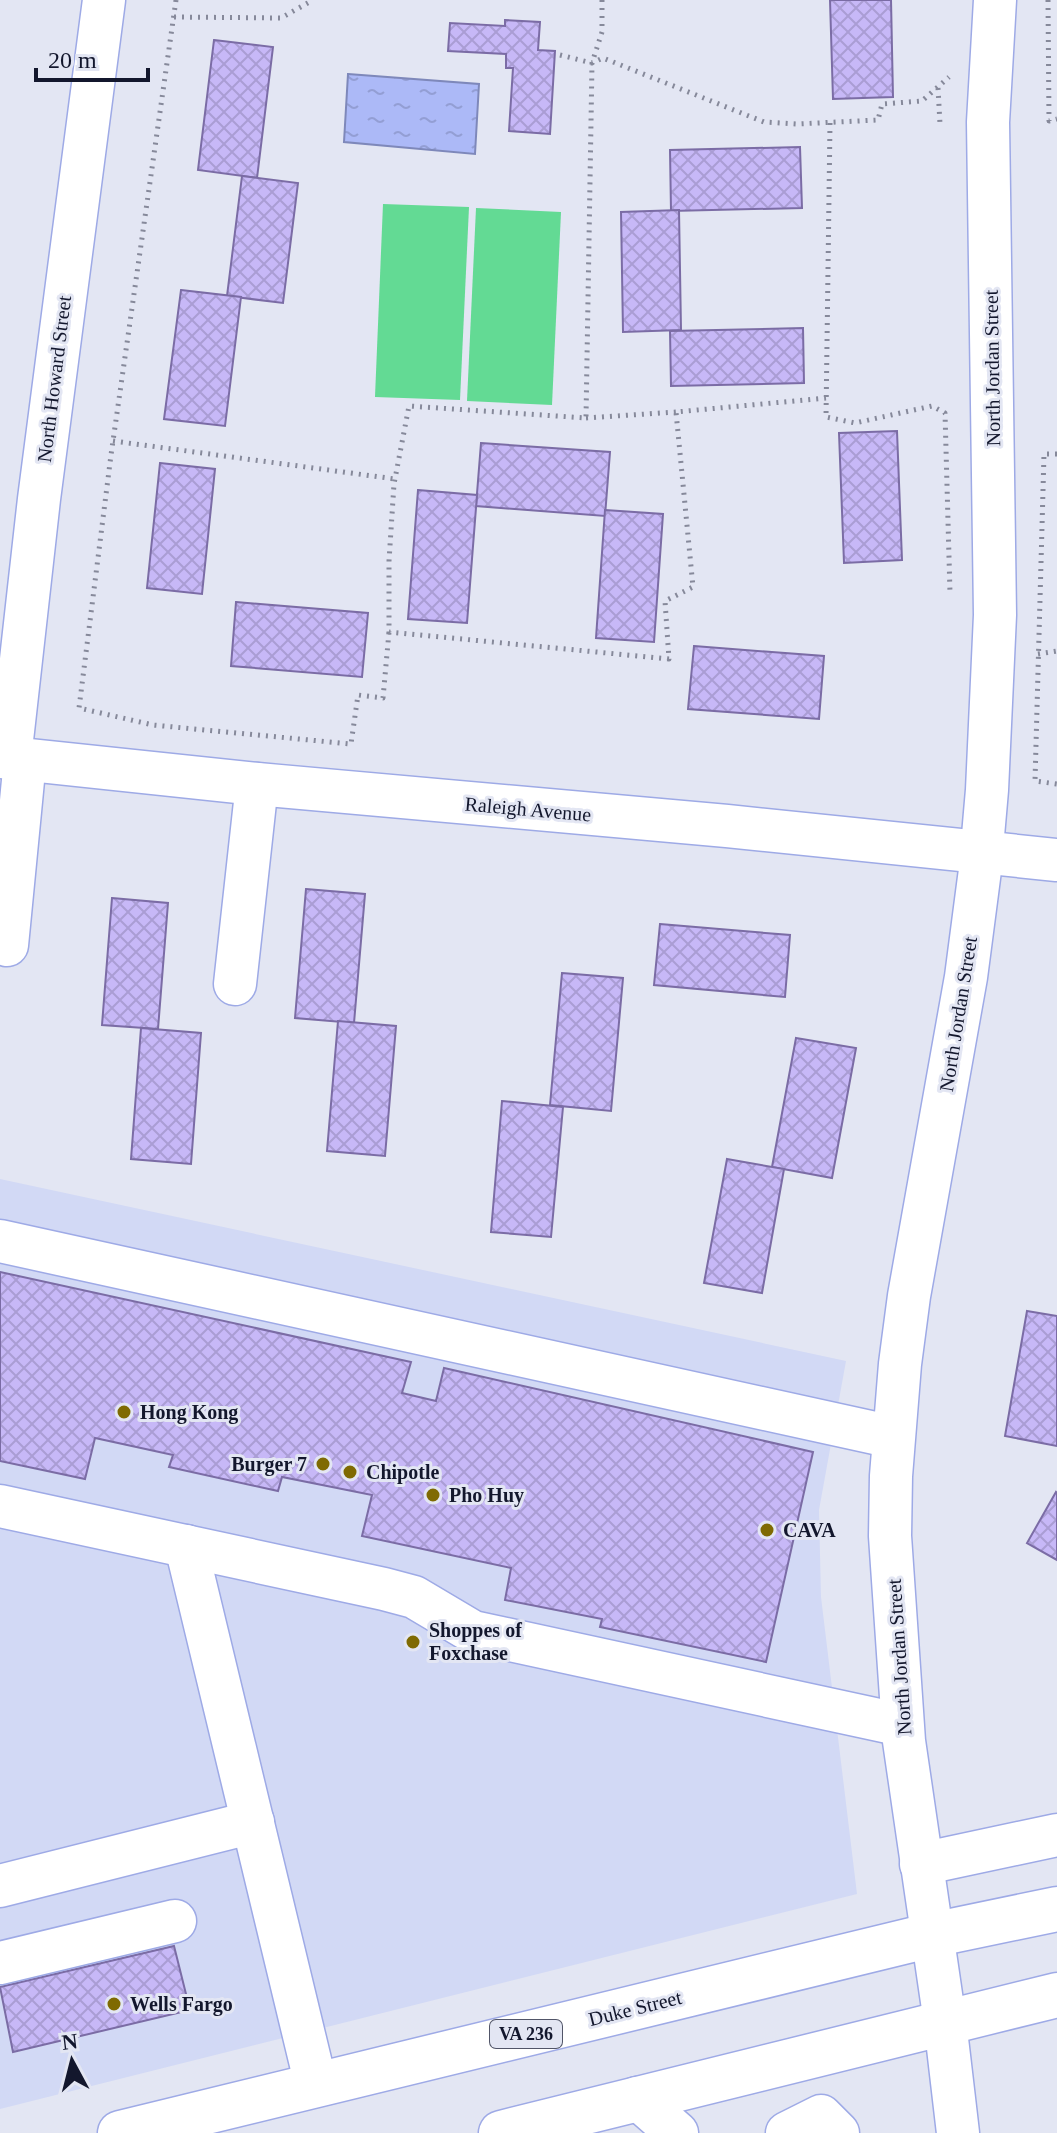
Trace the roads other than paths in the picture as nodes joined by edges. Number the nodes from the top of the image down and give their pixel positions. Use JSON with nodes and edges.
{"nodes":[{"id":1,"x":104,"y":0,"type":"edge"},
{"id":2,"x":995,"y":0,"type":"edge"},
{"id":3,"x":12,"y":758,"type":"edge"},
{"id":4,"x":257,"y":784,"type":"junction"},
{"id":5,"x":981,"y":853,"type":"junction"},
{"id":6,"x":1057,"y":860,"type":"edge"},
{"id":7,"x":7,"y":945,"type":"dead end"},
{"id":8,"x":235,"y":984,"type":"dead end"},
{"id":9,"x":0,"y":1241,"type":"edge"},
{"id":10,"x":893,"y":1437,"type":"junction"},
{"id":11,"x":0,"y":1506,"type":"edge"},
{"id":12,"x":186,"y":1546,"type":"junction"},
{"id":13,"x":902,"y":1725,"type":"junction"},
{"id":14,"x":253,"y":1822,"type":"junction"},
{"id":15,"x":1057,"y":1835,"type":"edge"},
{"id":16,"x":921,"y":1864,"type":"junction"},
{"id":17,"x":0,"y":1886,"type":"edge"},
{"id":18,"x":1057,"y":1909,"type":"edge"},
{"id":19,"x":175,"y":1921,"type":"dead end"},
{"id":20,"x":932,"y":1935,"type":"junction"},
{"id":21,"x":0,"y":1963,"type":"edge"},
{"id":22,"x":1057,"y":1995,"type":"edge"},
{"id":23,"x":945,"y":2022,"type":"junction"},
{"id":24,"x":316,"y":2085,"type":"junction"},
{"id":25,"x":637,"y":2098,"type":"junction"},
{"id":26,"x":120,"y":2133,"type":"edge"},
{"id":27,"x":501,"y":2133,"type":"edge"},
{"id":28,"x":677,"y":2133,"type":"edge"},
{"id":29,"x":787,"y":2133,"type":"edge"},
{"id":30,"x":838,"y":2133,"type":"edge"},
{"id":31,"x":958,"y":2133,"type":"edge"}],
"edges":[{"from":1,"to":3,"type":"street","name":"North Howard Street"},
{"from":2,"to":5,"type":"street","name":"North Jordan Street"},
{"from":3,"to":4,"type":"street","name":"Raleigh Avenue"},
{"from":3,"to":7,"type":"street","name":"North Howard Street"},
{"from":4,"to":5,"type":"street","name":"Raleigh Avenue"},
{"from":4,"to":8,"type":"street"},
{"from":5,"to":6,"type":"street","name":"Raleigh Avenue"},
{"from":5,"to":10,"type":"street","name":"North Jordan Street"},
{"from":9,"to":10,"type":"street"},
{"from":10,"to":13,"type":"street","name":"North Jordan Street"},
{"from":11,"to":12,"type":"street"},
{"from":12,"to":13,"type":"street"},
{"from":12,"to":14,"type":"street"},
{"from":13,"to":16,"type":"street","name":"North Jordan Street"},
{"from":14,"to":17,"type":"street"},
{"from":14,"to":24,"type":"street"},
{"from":15,"to":16,"type":"street"},
{"from":16,"to":20,"type":"street","name":"North Jordan Street"},
{"from":18,"to":20,"type":"main road","name":"Duke Street","number":"VA 236"},
{"from":19,"to":21,"type":"street"},
{"from":20,"to":23,"type":"street","name":"North Jordan Street"},
{"from":20,"to":24,"type":"main road","name":"Duke Street","number":"VA 236"},
{"from":22,"to":23,"type":"main road"},
{"from":23,"to":25,"type":"main road"},
{"from":23,"to":31,"type":"street","name":"North Jordan Street"},
{"from":24,"to":26,"type":"main road","name":"Duke Street","number":"VA 236"},
{"from":25,"to":27,"type":"main road"},
{"from":25,"to":28,"type":"street"},
{"from":29,"to":30,"type":"street"}]}
